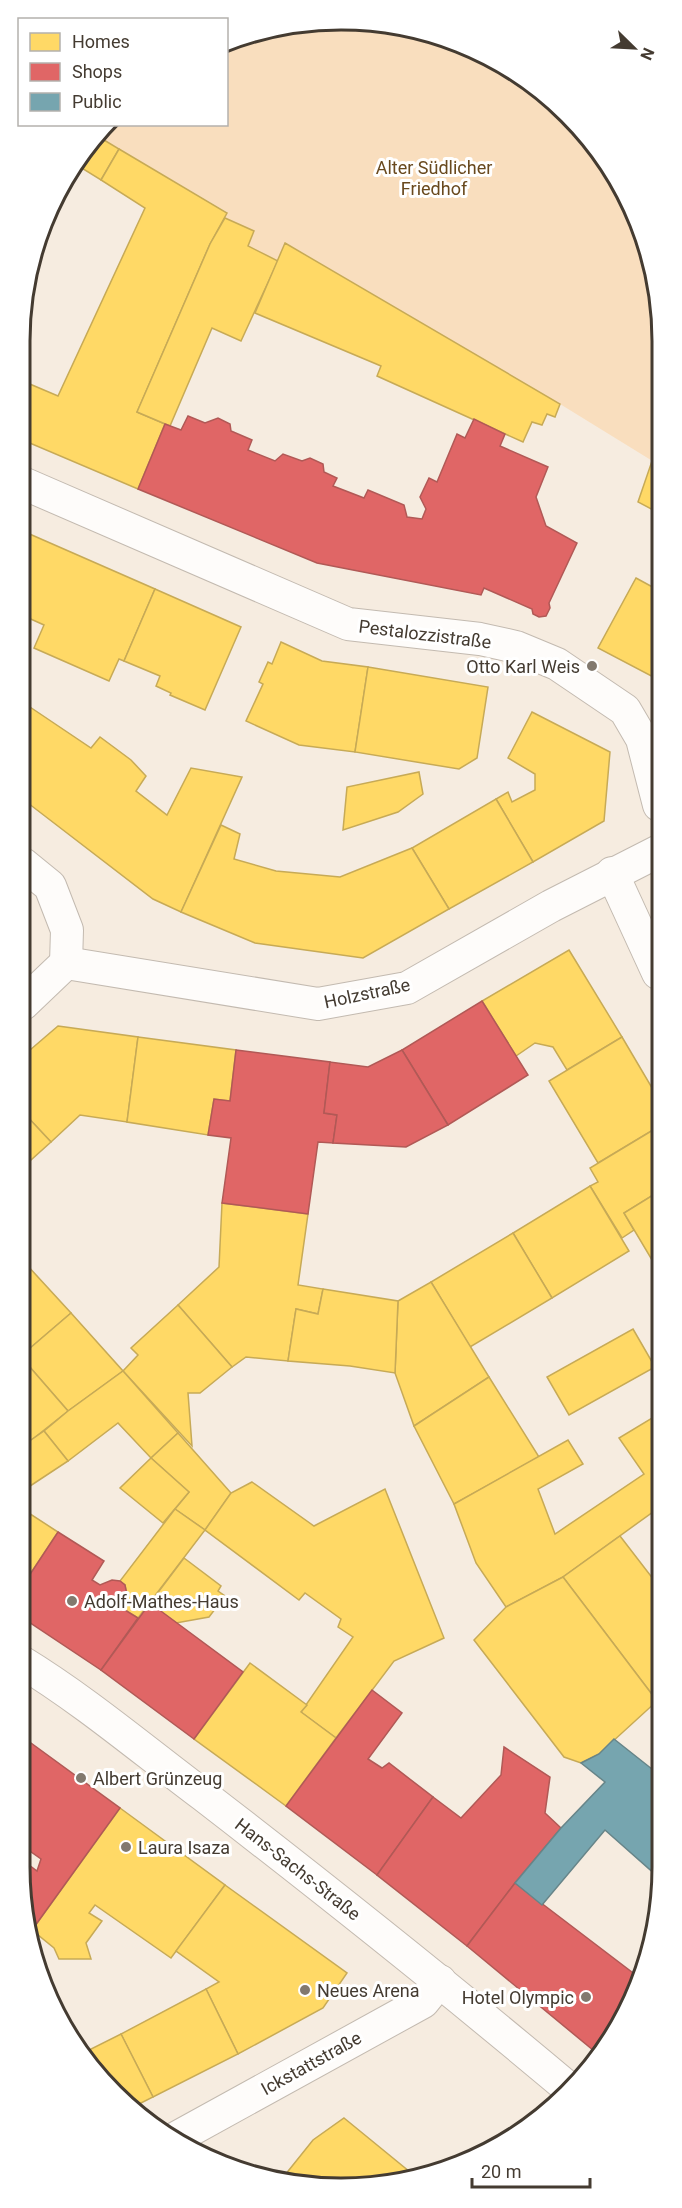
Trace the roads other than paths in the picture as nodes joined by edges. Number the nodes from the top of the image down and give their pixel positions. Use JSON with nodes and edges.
{"nodes":[{"id":1,"x":30,"y":486,"type":"edge"},
{"id":2,"x":652,"y":778,"type":"edge"},
{"id":3,"x":652,"y":854,"type":"edge"},
{"id":4,"x":30,"y":870,"type":"edge"},
{"id":5,"x":612,"y":873,"type":"junction"},
{"id":6,"x":652,"y":960,"type":"edge"},
{"id":7,"x":66,"y":963,"type":"junction"},
{"id":8,"x":30,"y":998,"type":"edge"},
{"id":9,"x":30,"y":1668,"type":"edge"},
{"id":10,"x":440,"y":1981,"type":"junction"},
{"id":11,"x":564,"y":2084,"type":"edge"},
{"id":12,"x":182,"y":2134,"type":"edge"}],
"edges":[{"from":1,"to":2,"type":"street","name":"Pestalozzistraße"},
{"from":3,"to":5,"type":"street","name":"Holzstraße"},
{"from":4,"to":7,"type":"street"},
{"from":5,"to":6,"type":"street"},
{"from":5,"to":7,"type":"street","name":"Holzstraße"},
{"from":7,"to":8,"type":"street"},
{"from":9,"to":10,"type":"street","name":"Hans-Sachs-Straße"},
{"from":10,"to":11,"type":"street","name":"Hans-Sachs-Straße"},
{"from":10,"to":12,"type":"street","name":"Ickstattstraße"}]}
